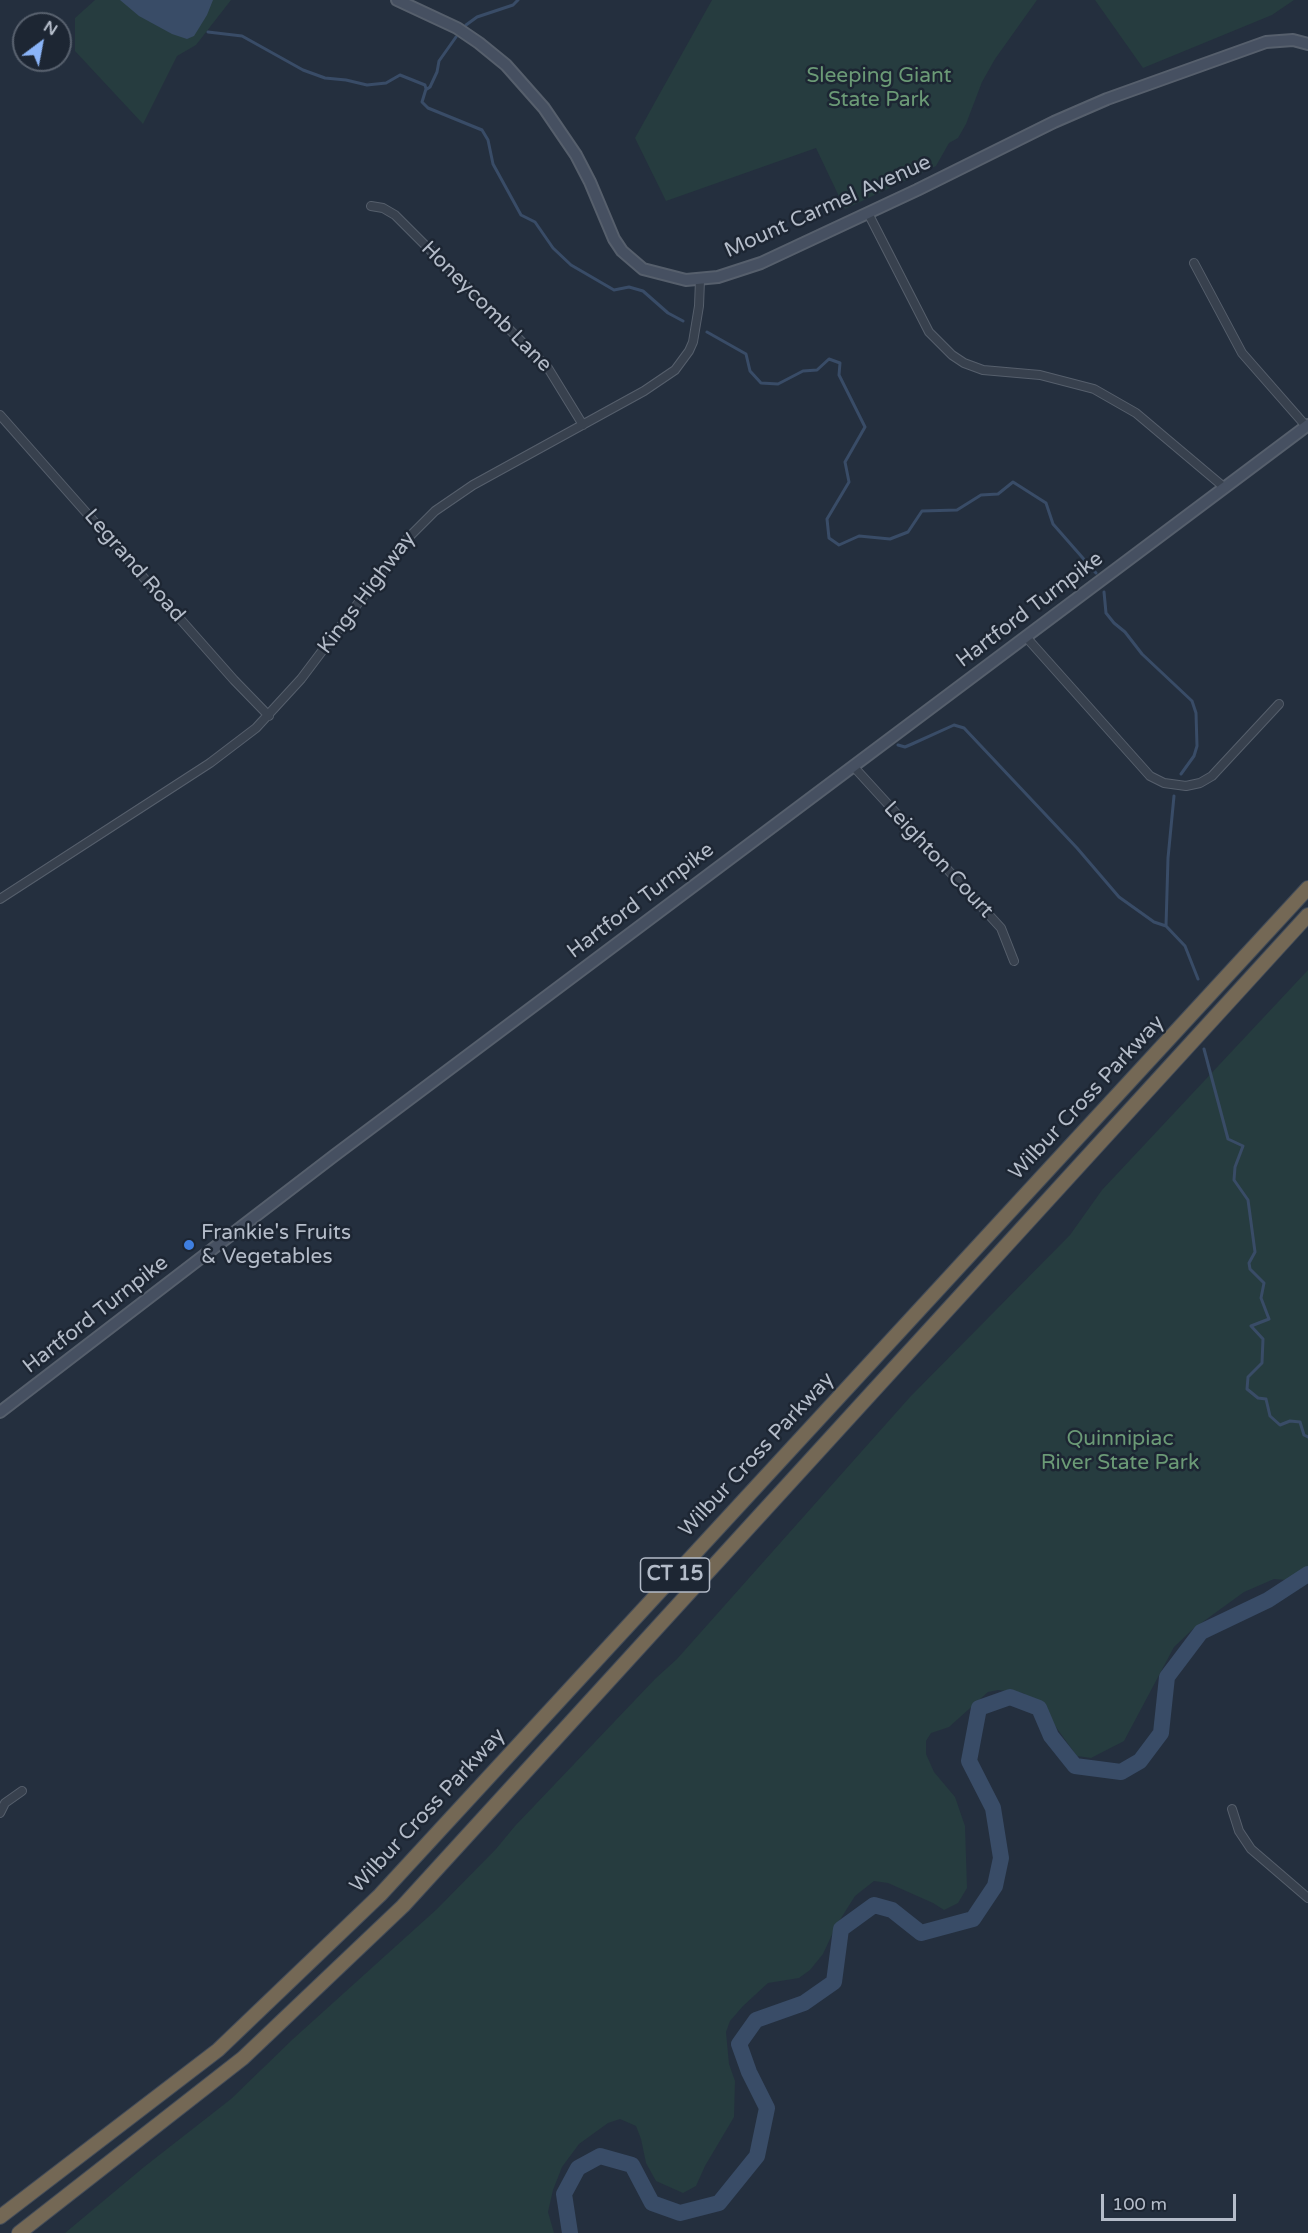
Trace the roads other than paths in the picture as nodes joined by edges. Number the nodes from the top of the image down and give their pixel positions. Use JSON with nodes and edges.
{"nodes":[{"id":1,"x":397,"y":0,"type":"edge"},
{"id":2,"x":1308,"y":44,"type":"edge"},
{"id":3,"x":371,"y":206,"type":"dead end"},
{"id":4,"x":868,"y":213,"type":"junction"},
{"id":5,"x":1194,"y":263,"type":"dead end"},
{"id":6,"x":700,"y":280,"type":"junction"},
{"id":7,"x":0,"y":415,"type":"edge"},
{"id":8,"x":583,"y":425,"type":"junction"},
{"id":9,"x":1307,"y":426,"type":"edge"},
{"id":10,"x":1225,"y":488,"type":"junction"},
{"id":11,"x":1026,"y":637,"type":"junction"},
{"id":12,"x":1279,"y":704,"type":"dead end"},
{"id":13,"x":269,"y":716,"type":"junction"},
{"id":14,"x":853,"y":766,"type":"junction"},
{"id":15,"x":1308,"y":888,"type":"edge"},
{"id":16,"x":0,"y":899,"type":"edge"},
{"id":17,"x":1308,"y":915,"type":"edge"},
{"id":18,"x":1014,"y":961,"type":"dead end"},
{"id":19,"x":0,"y":1412,"type":"edge"},
{"id":20,"x":21,"y":1791,"type":"dead end"},
{"id":21,"x":1232,"y":1809,"type":"dead end"},
{"id":22,"x":0,"y":1813,"type":"edge"},
{"id":23,"x":1308,"y":1898,"type":"edge"},
{"id":24,"x":0,"y":2217,"type":"edge"},
{"id":25,"x":19,"y":2233,"type":"edge"}],
"edges":[{"from":1,"to":6,"type":"main road","name":"Mount Carmel Avenue"},
{"from":2,"to":4,"type":"main road","name":"Mount Carmel Avenue"},
{"from":3,"to":8,"type":"street","name":"Honeycomb Lane"},
{"from":4,"to":6,"type":"main road","name":"Mount Carmel Avenue"},
{"from":4,"to":10,"type":"street"},
{"from":5,"to":9,"type":"street"},
{"from":6,"to":8,"type":"street","name":"Kings Highway"},
{"from":7,"to":13,"type":"street","name":"Legrand Road"},
{"from":8,"to":13,"type":"street","name":"Kings Highway"},
{"from":9,"to":10,"type":"main road","name":"Hartford Turnpike"},
{"from":10,"to":11,"type":"main road","name":"Hartford Turnpike"},
{"from":11,"to":12,"type":"street"},
{"from":11,"to":14,"type":"main road","name":"Hartford Turnpike"},
{"from":13,"to":16,"type":"street","name":"Kings Highway"},
{"from":14,"to":18,"type":"street","name":"Leighton Court"},
{"from":14,"to":19,"type":"main road","name":"Hartford Turnpike"},
{"from":15,"to":24,"type":"highway","name":"Wilbur Cross Parkway","number":"CT 15"},
{"from":17,"to":25,"type":"highway","name":"Wilbur Cross Parkway","number":"CT 15"},
{"from":20,"to":22,"type":"street"},
{"from":21,"to":23,"type":"street"}]}
